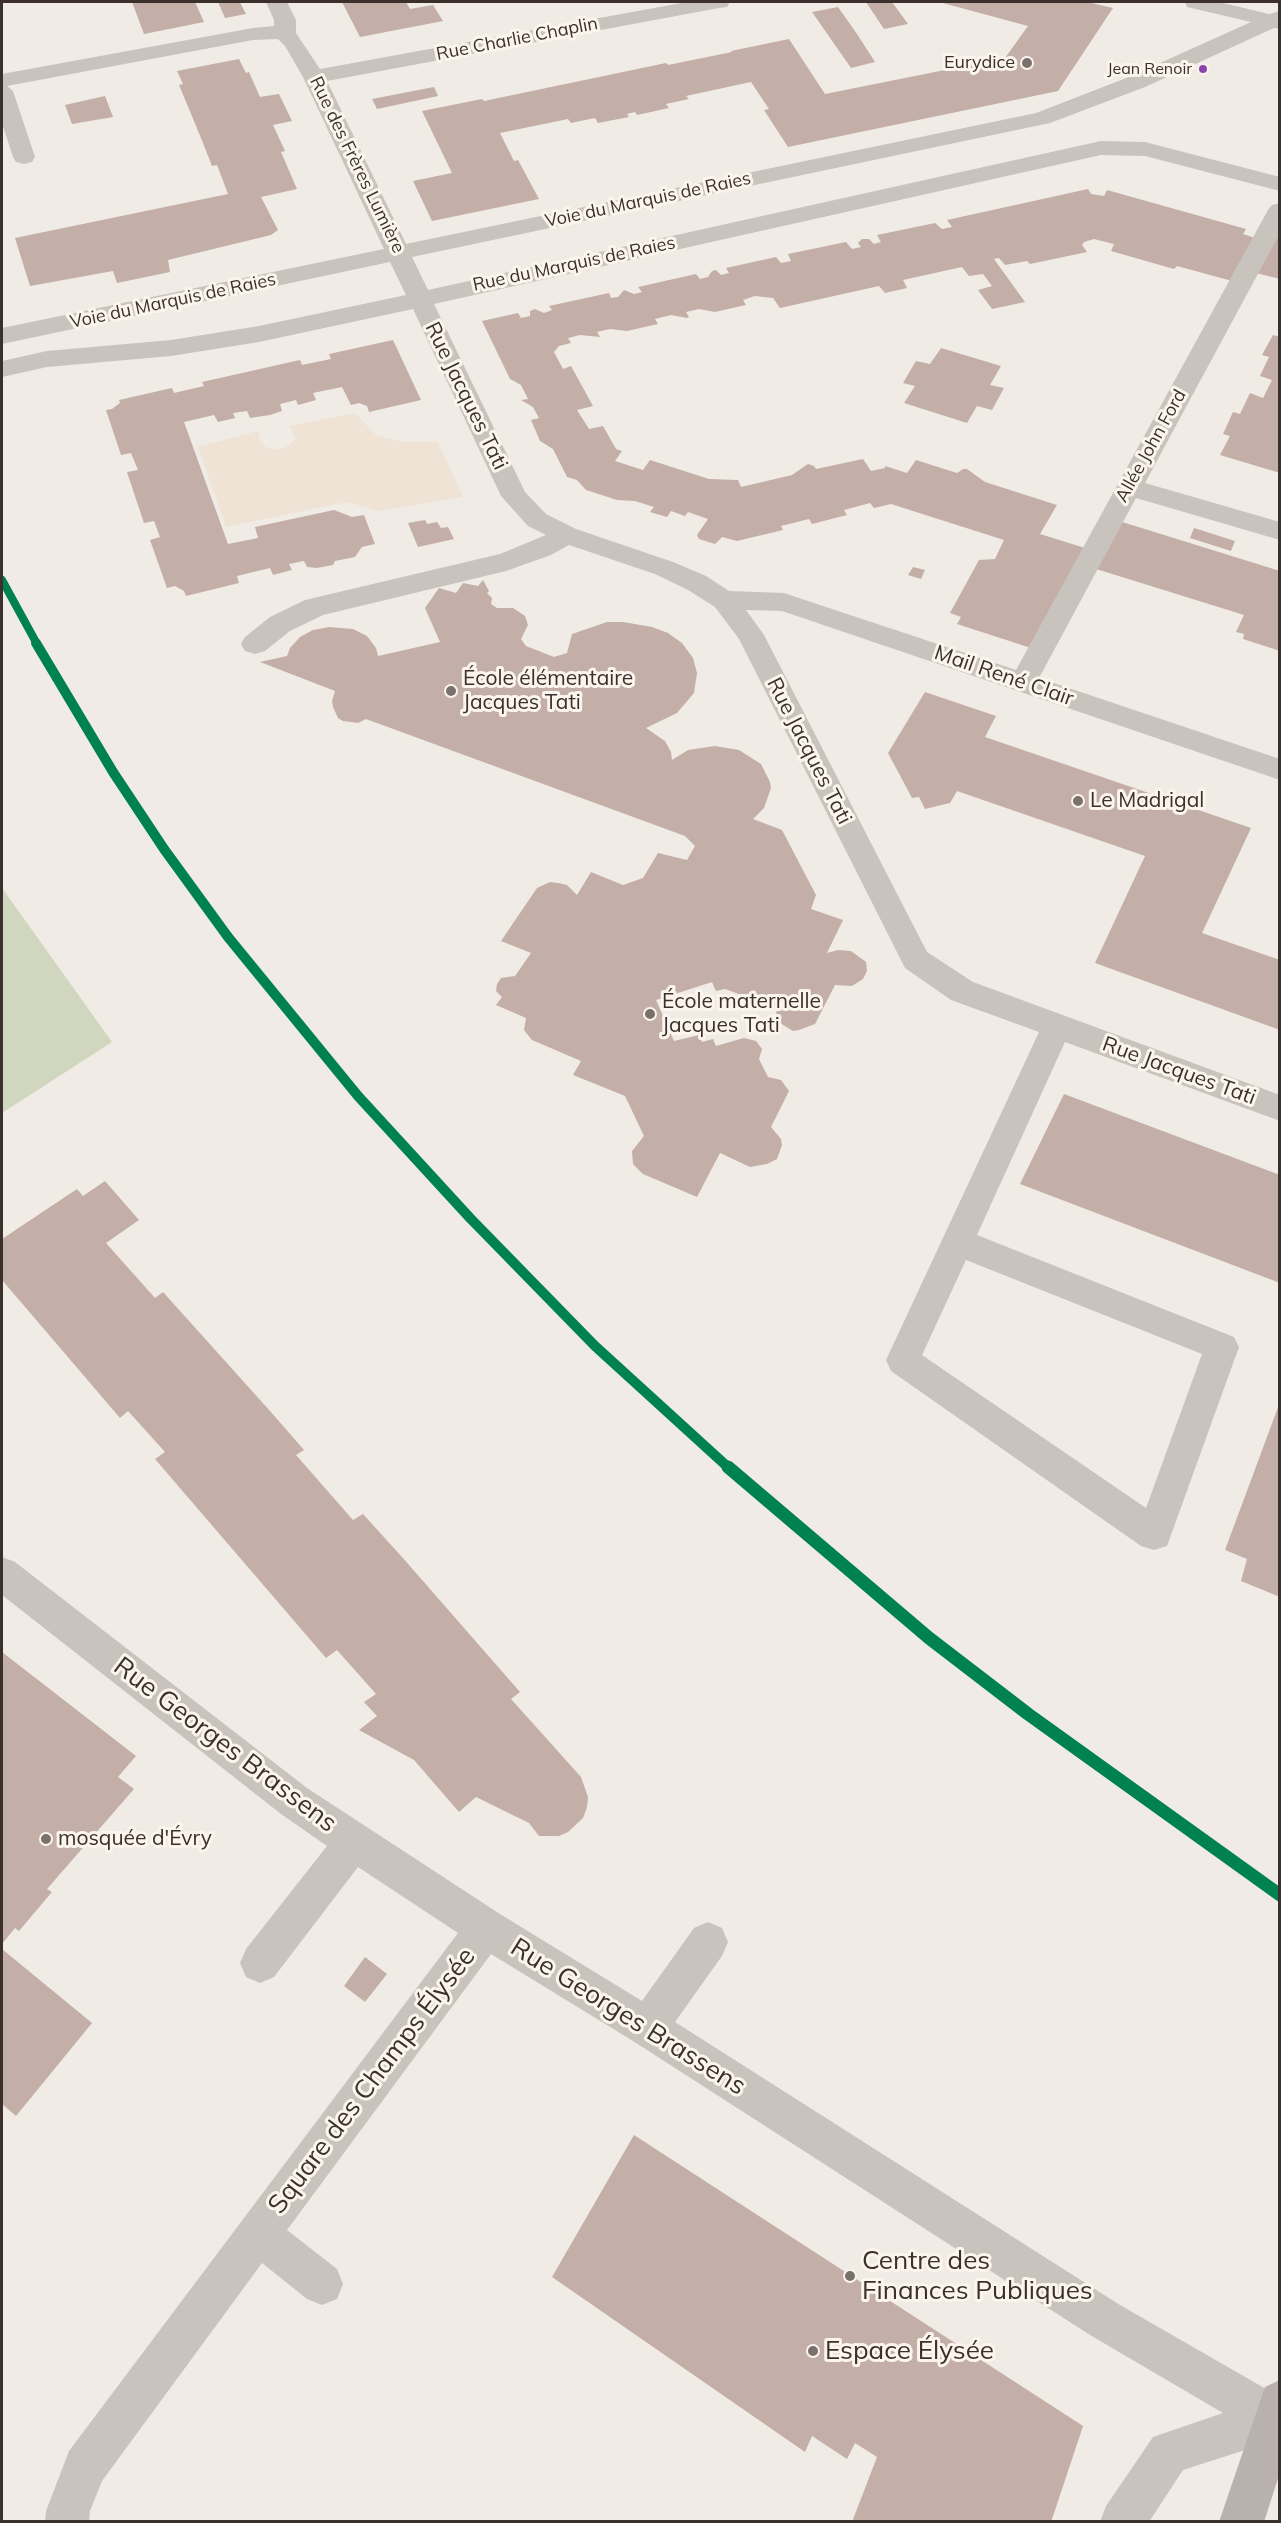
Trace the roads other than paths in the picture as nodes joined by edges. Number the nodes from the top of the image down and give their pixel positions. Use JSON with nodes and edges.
{"nodes":[{"id":1,"x":277,"y":2,"type":"edge"},
{"id":2,"x":719,"y":2,"type":"edge"},
{"id":3,"x":1195,"y":2,"type":"edge"},
{"id":4,"x":1277,"y":20,"type":"edge"},
{"id":5,"x":285,"y":34,"type":"junction"},
{"id":6,"x":314,"y":77,"type":"junction"},
{"id":7,"x":2,"y":80,"type":"edge"},
{"id":8,"x":2,"y":91,"type":"edge"},
{"id":9,"x":24,"y":157,"type":"dead end"},
{"id":10,"x":1280,"y":184,"type":"edge"},
{"id":11,"x":1280,"y":210,"type":"edge"},
{"id":12,"x":400,"y":253,"type":"junction"},
{"id":13,"x":419,"y":300,"type":"junction"},
{"id":14,"x":2,"y":336,"type":"edge"},
{"id":15,"x":2,"y":369,"type":"edge"},
{"id":16,"x":1128,"y":486,"type":"junction"},
{"id":17,"x":1280,"y":531,"type":"edge"},
{"id":18,"x":567,"y":535,"type":"junction"},
{"id":19,"x":724,"y":600,"type":"junction"},
{"id":20,"x":255,"y":644,"type":"dead end"},
{"id":21,"x":1023,"y":683,"type":"junction"},
{"id":22,"x":1280,"y":770,"type":"edge"},
{"id":23,"x":1057,"y":1026,"type":"junction"},
{"id":24,"x":1280,"y":1108,"type":"edge"},
{"id":25,"x":958,"y":1242,"type":"junction"},
{"id":26,"x":2,"y":1574,"type":"edge"},
{"id":27,"x":354,"y":1842,"type":"junction"},
{"id":28,"x":486,"y":1928,"type":"junction"},
{"id":29,"x":708,"y":1942,"type":"dead end"},
{"id":30,"x":260,"y":1963,"type":"dead end"},
{"id":31,"x":647,"y":2027,"type":"junction"},
{"id":32,"x":258,"y":2233,"type":"junction"},
{"id":33,"x":321,"y":2284,"type":"dead end"},
{"id":34,"x":1277,"y":2415,"type":"edge"},
{"id":35,"x":67,"y":2522,"type":"edge"},
{"id":36,"x":1122,"y":2522,"type":"edge"},
{"id":37,"x":1241,"y":2522,"type":"edge"}],
"edges":[{"from":1,"to":5,"type":"street","name":"Rue des Frères Lumière"},
{"from":2,"to":6,"type":"street","name":"Rue Charlie Chaplin"},
{"from":3,"to":4,"type":"street"},
{"from":4,"to":12,"type":"street","name":"Voie du Marquis de Raies"},
{"from":5,"to":6,"type":"street","name":"Rue des Frères Lumière"},
{"from":5,"to":7,"type":"street"},
{"from":6,"to":12,"type":"street","name":"Rue des Frères Lumière"},
{"from":8,"to":9,"type":"street"},
{"from":10,"to":13,"type":"street","name":"Rue du Marquis de Raies"},
{"from":11,"to":16,"type":"street","name":"Allée John Ford"},
{"from":12,"to":13,"type":"street","name":"Rue des Frères Lumière"},
{"from":12,"to":14,"type":"street","name":"Voie du Marquis de Raies"},
{"from":13,"to":15,"type":"street","name":"Rue du Marquis de Raies"},
{"from":13,"to":18,"type":"street","name":"Rue Jacques Tati"},
{"from":16,"to":17,"type":"street"},
{"from":16,"to":21,"type":"street","name":"Allée John Ford"},
{"from":18,"to":19,"type":"street","name":"Rue Jacques Tati"},
{"from":18,"to":20,"type":"street"},
{"from":19,"to":21,"type":"street","name":"Mail René Clair"},
{"from":19,"to":23,"type":"street","name":"Rue Jacques Tati"},
{"from":21,"to":22,"type":"street","name":"Mail René Clair"},
{"from":23,"to":24,"type":"street","name":"Rue Jacques Tati"},
{"from":23,"to":25,"type":"street"},
{"from":25,"to":25,"type":"street"},
{"from":26,"to":27,"type":"street","name":"Rue Georges Brassens"},
{"from":27,"to":28,"type":"street","name":"Rue Georges Brassens"},
{"from":27,"to":30,"type":"street"},
{"from":28,"to":31,"type":"street","name":"Rue Georges Brassens"},
{"from":28,"to":32,"type":"street","name":"Square des Champs Élysée"},
{"from":29,"to":31,"type":"street"},
{"from":31,"to":34,"type":"street","name":"Rue Georges Brassens"},
{"from":32,"to":33,"type":"street","name":"Square des Champs Élysée"},
{"from":32,"to":35,"type":"street","name":"Square des Champs Élysée"},
{"from":34,"to":36,"type":"street"},
{"from":34,"to":37,"type":"main road"}]}
